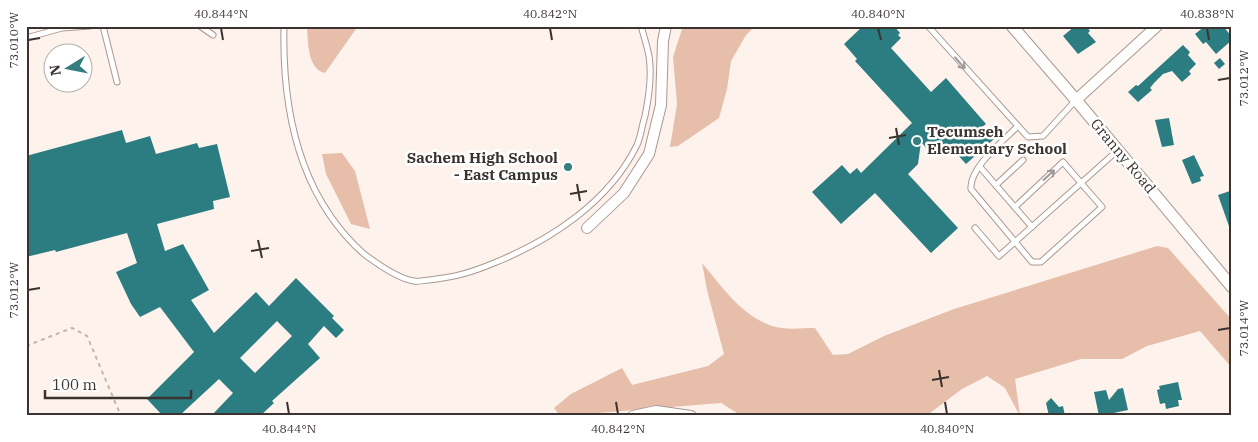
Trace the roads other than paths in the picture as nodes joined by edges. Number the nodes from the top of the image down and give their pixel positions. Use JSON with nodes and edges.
{"nodes":[{"id":1,"x":90,"y":26,"type":"edge"},
{"id":2,"x":103,"y":26,"type":"edge"},
{"id":3,"x":200,"y":26,"type":"edge"},
{"id":4,"x":284,"y":26,"type":"edge"},
{"id":5,"x":641,"y":26,"type":"edge"},
{"id":6,"x":666,"y":26,"type":"edge"},
{"id":7,"x":928,"y":26,"type":"edge"},
{"id":8,"x":1012,"y":26,"type":"edge"},
{"id":9,"x":1157,"y":26,"type":"edge"},
{"id":10,"x":213,"y":35,"type":"dead end"},
{"id":11,"x":26,"y":38,"type":"edge"},
{"id":12,"x":117,"y":82,"type":"dead end"},
{"id":13,"x":1076,"y":100,"type":"junction"},
{"id":14,"x":1018,"y":126,"type":"junction"},
{"id":15,"x":1118,"y":150,"type":"junction"},
{"id":16,"x":1023,"y":160,"type":"dead end"},
{"id":17,"x":980,"y":167,"type":"junction"},
{"id":18,"x":1081,"y":183,"type":"junction"},
{"id":19,"x":996,"y":185,"type":"junction"},
{"id":20,"x":1015,"y":207,"type":"junction"},
{"id":21,"x":577,"y":216,"type":"junction"},
{"id":22,"x":1032,"y":227,"type":"junction"},
{"id":23,"x":588,"y":228,"type":"joint"},
{"id":24,"x":975,"y":228,"type":"dead end"},
{"id":25,"x":1014,"y":243,"type":"junction"},
{"id":26,"x":1232,"y":287,"type":"edge"},
{"id":27,"x":633,"y":416,"type":"edge"},
{"id":28,"x":691,"y":416,"type":"edge"}],
"edges":[{"from":1,"to":11,"type":"lane"},
{"from":2,"to":12,"type":"lane"},
{"from":3,"to":10,"type":"lane"},
{"from":4,"to":21,"type":"lane"},
{"from":5,"to":21,"type":"lane"},
{"from":6,"to":23,"type":"street"},
{"from":7,"to":14,"type":"lane","one_way":true},
{"from":8,"to":13,"type":"street","name":"Granny Road"},
{"from":9,"to":13,"type":"street"},
{"from":13,"to":14,"type":"lane"},
{"from":13,"to":15,"type":"street","name":"Granny Road"},
{"from":14,"to":17,"type":"lane"},
{"from":15,"to":18,"type":"lane"},
{"from":15,"to":26,"type":"street","name":"Granny Road"},
{"from":16,"to":19,"type":"lane"},
{"from":17,"to":19,"type":"lane"},
{"from":17,"to":25,"type":"lane"},
{"from":20,"to":18,"type":"lane","one_way":true},
{"from":18,"to":22,"type":"lane"},
{"from":18,"to":25,"type":"lane"},
{"from":19,"to":20,"type":"lane"},
{"from":20,"to":22,"type":"lane"},
{"from":21,"to":23,"type":"lane"},
{"from":22,"to":25,"type":"lane"},
{"from":24,"to":25,"type":"lane"},
{"from":27,"to":28,"type":"street"}]}
